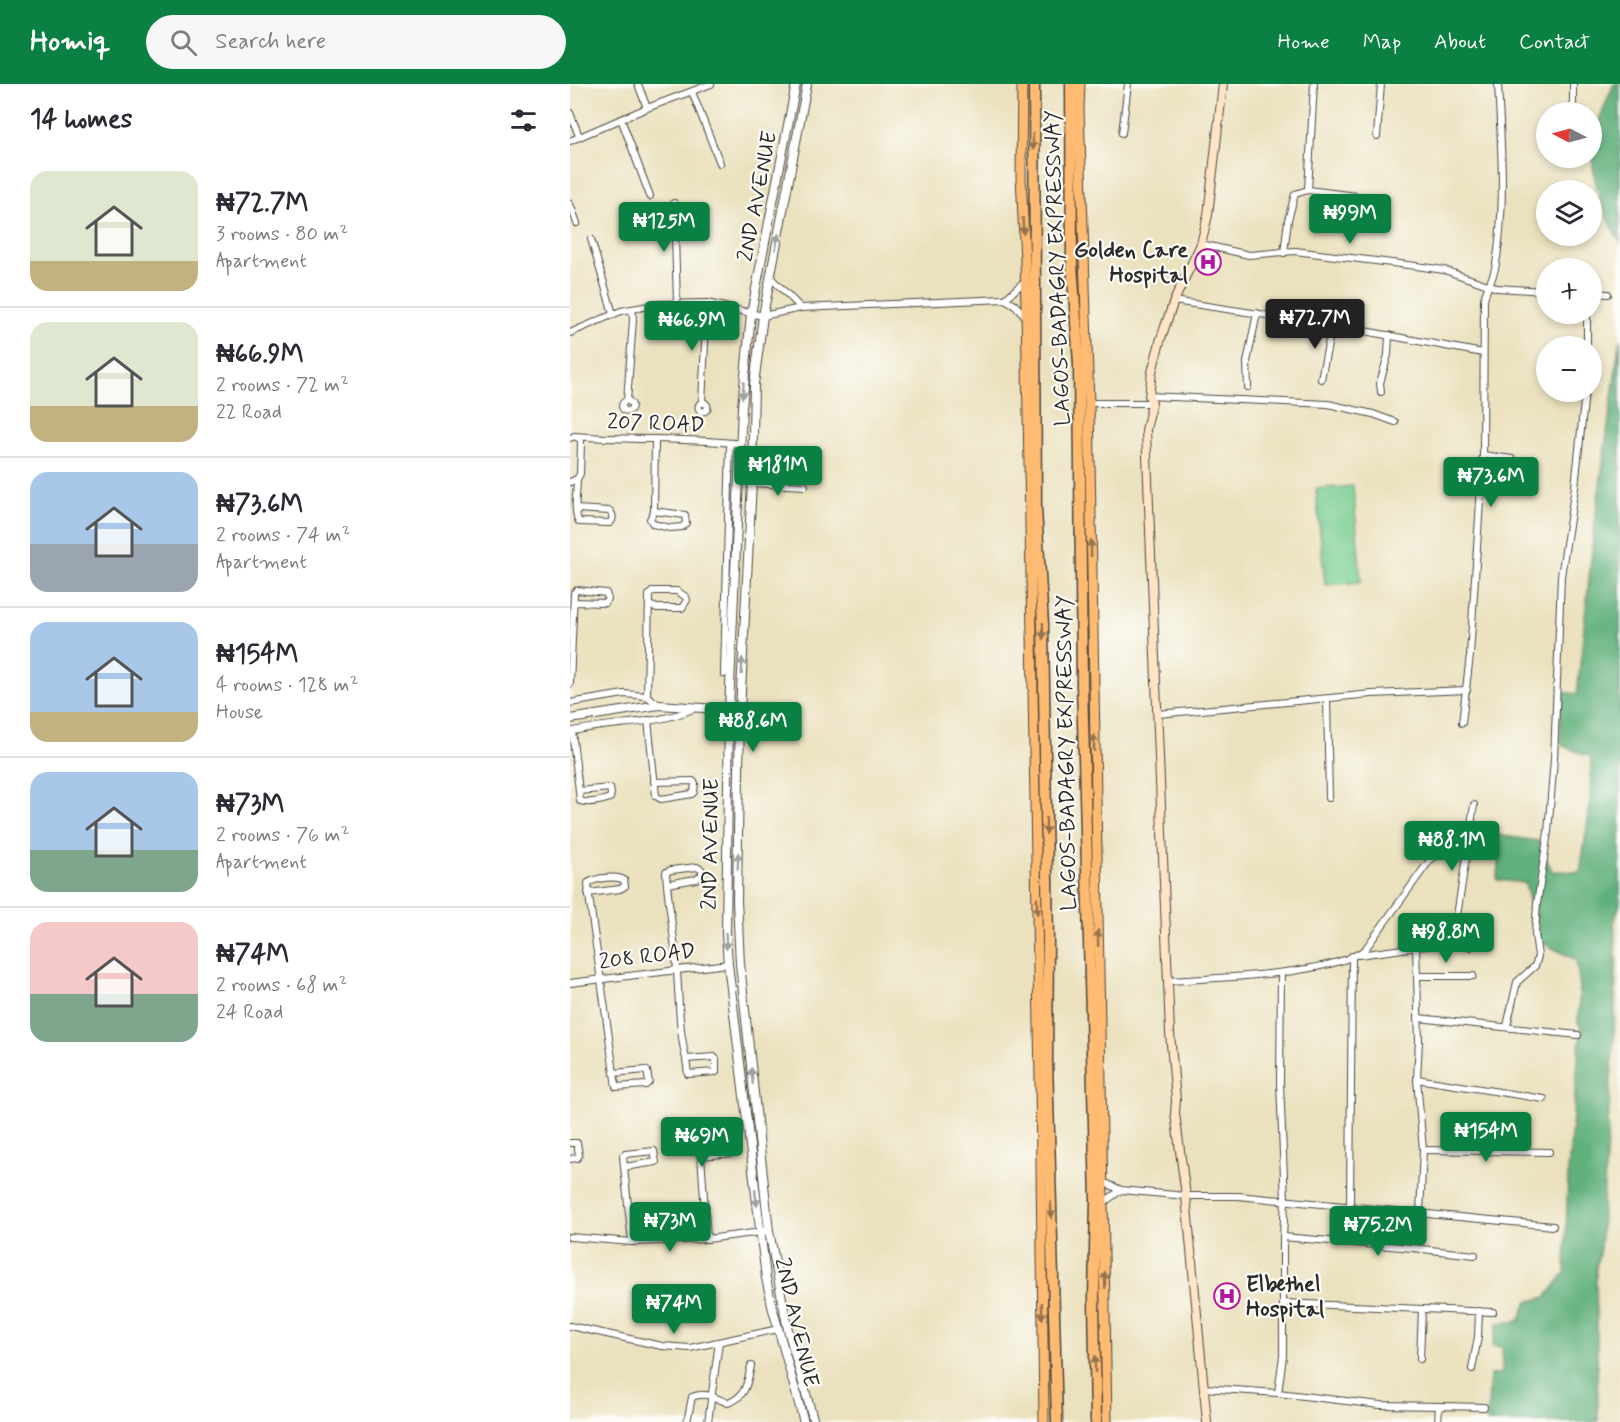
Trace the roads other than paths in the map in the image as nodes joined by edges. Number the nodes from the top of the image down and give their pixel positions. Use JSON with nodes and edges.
{"nodes":[{"id":1,"x":638,"y":84,"type":"edge"},
{"id":2,"x":711,"y":84,"type":"edge"},
{"id":3,"x":796,"y":84,"type":"edge"},
{"id":4,"x":807,"y":84,"type":"edge"},
{"id":5,"x":1022,"y":84,"type":"edge"},
{"id":6,"x":1034,"y":84,"type":"edge"},
{"id":7,"x":1071,"y":84,"type":"edge"},
{"id":8,"x":1080,"y":84,"type":"edge"},
{"id":9,"x":1128,"y":84,"type":"edge"},
{"id":10,"x":1223,"y":84,"type":"edge"},
{"id":11,"x":1314,"y":84,"type":"edge"},
{"id":12,"x":1381,"y":84,"type":"edge"},
{"id":13,"x":1498,"y":84,"type":"edge"},
{"id":14,"x":1573,"y":84,"type":"edge"},
{"id":15,"x":692,"y":92,"type":"junction"},
{"id":16,"x":1573,"y":102,"type":"edge"},
{"id":17,"x":647,"y":108,"type":"junction"},
{"id":18,"x":570,"y":113,"type":"edge"},
{"id":19,"x":621,"y":119,"type":"junction"},
{"id":20,"x":572,"y":122,"type":"edge"},
{"id":21,"x":1122,"y":133,"type":"dead end"},
{"id":22,"x":579,"y":136,"type":"junction"},
{"id":23,"x":1377,"y":136,"type":"dead end"},
{"id":24,"x":570,"y":141,"type":"edge"},
{"id":25,"x":720,"y":163,"type":"dead end"},
{"id":26,"x":1308,"y":190,"type":"junction"},
{"id":27,"x":650,"y":196,"type":"dead end"},
{"id":28,"x":1381,"y":199,"type":"dead end"},
{"id":29,"x":674,"y":203,"type":"dead end"},
{"id":30,"x":570,"y":204,"type":"edge"},
{"id":31,"x":577,"y":224,"type":"dead end"},
{"id":32,"x":591,"y":239,"type":"dead end"},
{"id":33,"x":1201,"y":244,"type":"junction"},
{"id":34,"x":1284,"y":253,"type":"junction"},
{"id":35,"x":770,"y":277,"type":"junction"},
{"id":36,"x":1025,"y":281,"type":"junction"},
{"id":37,"x":1489,"y":285,"type":"junction"},
{"id":38,"x":1536,"y":291,"type":"edge"},
{"id":39,"x":1602,"y":294,"type":"edge"},
{"id":40,"x":1608,"y":294,"type":"dead end"},
{"id":41,"x":1005,"y":299,"type":"junction"},
{"id":42,"x":1174,"y":301,"type":"junction"},
{"id":43,"x":677,"y":303,"type":"junction"},
{"id":44,"x":707,"y":303,"type":"junction"},
{"id":45,"x":801,"y":308,"type":"junction"},
{"id":46,"x":632,"y":309,"type":"junction"},
{"id":47,"x":1257,"y":313,"type":"junction"},
{"id":48,"x":613,"y":314,"type":"junction"},
{"id":49,"x":751,"y":314,"type":"junction"},
{"id":50,"x":763,"y":316,"type":"junction"},
{"id":51,"x":1026,"y":316,"type":"junction"},
{"id":52,"x":1332,"y":326,"type":"junction"},
{"id":53,"x":570,"y":333,"type":"edge"},
{"id":54,"x":1389,"y":335,"type":"junction"},
{"id":55,"x":1483,"y":352,"type":"junction"},
{"id":56,"x":1321,"y":379,"type":"dead end"},
{"id":57,"x":1248,"y":387,"type":"dead end"},
{"id":58,"x":1380,"y":392,"type":"dead end"},
{"id":59,"x":1150,"y":399,"type":"junction"},
{"id":60,"x":627,"y":401,"type":"dead end"},
{"id":61,"x":1584,"y":402,"type":"edge"},
{"id":62,"x":702,"y":403,"type":"dead end"},
{"id":63,"x":1089,"y":403,"type":"junction"},
{"id":64,"x":1395,"y":422,"type":"dead end"},
{"id":65,"x":572,"y":437,"type":"edge"},
{"id":66,"x":655,"y":440,"type":"junction"},
{"id":67,"x":730,"y":443,"type":"junction"},
{"id":68,"x":741,"y":444,"type":"junction"},
{"id":69,"x":1484,"y":455,"type":"junction"},
{"id":70,"x":1512,"y":459,"type":"dead end"},
{"id":71,"x":577,"y":479,"type":"junction"},
{"id":72,"x":570,"y":482,"type":"edge"},
{"id":73,"x":752,"y":483,"type":"junction"},
{"id":74,"x":805,"y":486,"type":"dead end"},
{"id":75,"x":576,"y":509,"type":"junction"},
{"id":76,"x":654,"y":511,"type":"junction"},
{"id":77,"x":574,"y":602,"type":"junction"},
{"id":78,"x":649,"y":605,"type":"junction"},
{"id":79,"x":724,"y":674,"type":"dead end"},
{"id":80,"x":570,"y":684,"type":"edge"},
{"id":81,"x":1467,"y":690,"type":"junction"},
{"id":82,"x":647,"y":696,"type":"junction"},
{"id":83,"x":1327,"y":699,"type":"junction"},
{"id":84,"x":570,"y":703,"type":"edge"},
{"id":85,"x":659,"y":705,"type":"junction"},
{"id":86,"x":696,"y":707,"type":"junction"},
{"id":87,"x":729,"y":710,"type":"junction"},
{"id":88,"x":740,"y":710,"type":"junction"},
{"id":89,"x":1158,"y":714,"type":"junction"},
{"id":90,"x":570,"y":719,"type":"edge"},
{"id":91,"x":648,"y":720,"type":"junction"},
{"id":92,"x":1462,"y":723,"type":"dead end"},
{"id":93,"x":571,"y":731,"type":"edge"},
{"id":94,"x":654,"y":782,"type":"junction"},
{"id":95,"x":579,"y":791,"type":"junction"},
{"id":96,"x":1329,"y":798,"type":"dead end"},
{"id":97,"x":1474,"y":805,"type":"dead end"},
{"id":98,"x":1443,"y":850,"type":"dead end"},
{"id":99,"x":667,"y":884,"type":"junction"},
{"id":100,"x":588,"y":893,"type":"junction"},
{"id":101,"x":1453,"y":942,"type":"junction"},
{"id":102,"x":1416,"y":946,"type":"junction"},
{"id":103,"x":1470,"y":947,"type":"dead end"},
{"id":104,"x":1355,"y":956,"type":"junction"},
{"id":105,"x":728,"y":964,"type":"junction"},
{"id":106,"x":677,"y":970,"type":"junction"},
{"id":107,"x":1281,"y":973,"type":"junction"},
{"id":108,"x":1418,"y":976,"type":"junction"},
{"id":109,"x":1473,"y":976,"type":"dead end"},
{"id":110,"x":601,"y":979,"type":"junction"},
{"id":111,"x":1168,"y":981,"type":"junction"},
{"id":112,"x":570,"y":982,"type":"edge"},
{"id":113,"x":1418,"y":1018,"type":"junction"},
{"id":114,"x":1507,"y":1026,"type":"junction"},
{"id":115,"x":1578,"y":1035,"type":"dead end"},
{"id":116,"x":686,"y":1059,"type":"junction"},
{"id":117,"x":614,"y":1073,"type":"junction"},
{"id":118,"x":1417,"y":1079,"type":"junction"},
{"id":119,"x":1544,"y":1100,"type":"dead end"},
{"id":120,"x":570,"y":1143,"type":"edge"},
{"id":121,"x":1423,"y":1150,"type":"junction"},
{"id":122,"x":1549,"y":1152,"type":"dead end"},
{"id":123,"x":701,"y":1156,"type":"junction"},
{"id":124,"x":570,"y":1158,"type":"edge"},
{"id":125,"x":624,"y":1167,"type":"junction"},
{"id":126,"x":1103,"y":1182,"type":"junction"},
{"id":127,"x":1121,"y":1190,"type":"junction"},
{"id":128,"x":1188,"y":1196,"type":"junction"},
{"id":129,"x":1285,"y":1201,"type":"junction"},
{"id":130,"x":1103,"y":1203,"type":"junction"},
{"id":131,"x":1350,"y":1207,"type":"junction"},
{"id":132,"x":1420,"y":1213,"type":"junction"},
{"id":133,"x":1553,"y":1226,"type":"dead end"},
{"id":134,"x":769,"y":1231,"type":"junction"},
{"id":135,"x":760,"y":1232,"type":"junction"},
{"id":136,"x":570,"y":1237,"type":"edge"},
{"id":137,"x":1282,"y":1237,"type":"junction"},
{"id":138,"x":706,"y":1239,"type":"junction"},
{"id":139,"x":632,"y":1242,"type":"junction"},
{"id":140,"x":1475,"y":1255,"type":"dead end"},
{"id":141,"x":1283,"y":1303,"type":"junction"},
{"id":142,"x":1422,"y":1309,"type":"junction"},
{"id":143,"x":1479,"y":1311,"type":"junction"},
{"id":144,"x":1492,"y":1312,"type":"dead end"},
{"id":145,"x":570,"y":1326,"type":"edge"},
{"id":146,"x":778,"y":1329,"type":"junction"},
{"id":147,"x":719,"y":1342,"type":"junction"},
{"id":148,"x":1420,"y":1359,"type":"dead end"},
{"id":149,"x":751,"y":1366,"type":"dead end"},
{"id":150,"x":1472,"y":1369,"type":"dead end"},
{"id":151,"x":1207,"y":1388,"type":"junction"},
{"id":152,"x":1278,"y":1393,"type":"junction"},
{"id":153,"x":711,"y":1396,"type":"junction"},
{"id":154,"x":1438,"y":1406,"type":"junction"},
{"id":155,"x":1484,"y":1407,"type":"dead end"},
{"id":156,"x":687,"y":1422,"type":"edge"},
{"id":157,"x":708,"y":1422,"type":"edge"},
{"id":158,"x":804,"y":1422,"type":"edge"},
{"id":159,"x":814,"y":1422,"type":"edge"},
{"id":160,"x":1044,"y":1422,"type":"edge"},
{"id":161,"x":1057,"y":1422,"type":"edge"},
{"id":162,"x":1096,"y":1422,"type":"edge"},
{"id":163,"x":1107,"y":1422,"type":"edge"},
{"id":164,"x":1208,"y":1422,"type":"edge"},
{"id":165,"x":1213,"y":1422,"type":"edge"},
{"id":166,"x":1438,"y":1422,"type":"edge"}],
"edges":[{"from":1,"to":17,"type":"street"},
{"from":2,"to":15,"type":"street"},
{"from":3,"to":49,"type":"street","name":"2ND AVENUE"},
{"from":35,"to":4,"type":"street","name":"2ND AVENUE","one_way":true},
{"from":5,"to":36,"type":"main road","name":"LAGOS-BADAGRY EXPRESSWAY","one_way":true},
{"from":6,"to":161,"type":"highway","name":"LAGOS-BADAGRY EXPRESSWAY","one_way":true},
{"from":162,"to":7,"type":"highway","name":"LAGOS-BADAGRY EXPRESSWAY","one_way":true},
{"from":8,"to":63,"type":"main road","name":"LAGOS-BADAGRY EXPRESSWAY"},
{"from":9,"to":21,"type":"street"},
{"from":10,"to":33,"type":"main road"},
{"from":11,"to":26,"type":"street"},
{"from":12,"to":23,"type":"street"},
{"from":13,"to":37,"type":"street"},
{"from":14,"to":16,"type":"street"},
{"from":15,"to":17,"type":"street"},
{"from":15,"to":25,"type":"street"},
{"from":17,"to":19,"type":"street"},
{"from":18,"to":20,"type":"street"},
{"from":19,"to":22,"type":"street"},
{"from":19,"to":27,"type":"street"},
{"from":20,"to":22,"type":"street"},
{"from":22,"to":24,"type":"street"},
{"from":26,"to":28,"type":"street"},
{"from":26,"to":34,"type":"street"},
{"from":29,"to":43,"type":"street"},
{"from":30,"to":31,"type":"street"},
{"from":32,"to":48,"type":"street"},
{"from":33,"to":34,"type":"street"},
{"from":33,"to":42,"type":"main road"},
{"from":34,"to":37,"type":"street"},
{"from":35,"to":45,"type":"street"},
{"from":35,"to":50,"type":"street","name":"2ND AVENUE"},
{"from":36,"to":41,"type":"street"},
{"from":36,"to":51,"type":"main road","name":"LAGOS-BADAGRY EXPRESSWAY"},
{"from":37,"to":38,"type":"street"},
{"from":37,"to":55,"type":"street"},
{"from":39,"to":40,"type":"street"},
{"from":41,"to":45,"type":"street"},
{"from":41,"to":51,"type":"street"},
{"from":42,"to":47,"type":"street"},
{"from":42,"to":59,"type":"main road"},
{"from":43,"to":44,"type":"street"},
{"from":43,"to":46,"type":"street"},
{"from":44,"to":49,"type":"street"},
{"from":44,"to":62,"type":"street"},
{"from":45,"to":50,"type":"street"},
{"from":46,"to":48,"type":"street"},
{"from":46,"to":60,"type":"street"},
{"from":47,"to":52,"type":"street"},
{"from":47,"to":57,"type":"street"},
{"from":48,"to":53,"type":"street"},
{"from":49,"to":50,"type":"street"},
{"from":49,"to":68,"type":"street","name":"2ND AVENUE","one_way":true},
{"from":50,"to":73,"type":"street","name":"2ND AVENUE"},
{"from":51,"to":160,"type":"main road","name":"LAGOS-BADAGRY EXPRESSWAY","one_way":true},
{"from":52,"to":54,"type":"street"},
{"from":52,"to":56,"type":"street"},
{"from":54,"to":55,"type":"street"},
{"from":54,"to":58,"type":"street"},
{"from":55,"to":69,"type":"street"},
{"from":59,"to":63,"type":"street"},
{"from":59,"to":64,"type":"street"},
{"from":59,"to":89,"type":"main road"},
{"from":61,"to":114,"type":"street"},
{"from":126,"to":63,"type":"main road","name":"LAGOS-BADAGRY EXPRESSWAY","one_way":true},
{"from":65,"to":66,"type":"street","name":"207 ROAD"},
{"from":65,"to":71,"type":"street"},
{"from":66,"to":67,"type":"street","name":"207 ROAD"},
{"from":66,"to":76,"type":"street"},
{"from":67,"to":68,"type":"street","name":"207 ROAD"},
{"from":67,"to":79,"type":"street"},
{"from":68,"to":87,"type":"street","name":"2ND AVENUE"},
{"from":69,"to":70,"type":"street"},
{"from":69,"to":81,"type":"street"},
{"from":71,"to":72,"type":"street"},
{"from":71,"to":75,"type":"street"},
{"from":73,"to":74,"type":"street"},
{"from":88,"to":73,"type":"street","name":"2ND AVENUE","one_way":true},
{"from":75,"to":75,"type":"street"},
{"from":76,"to":76,"type":"street"},
{"from":77,"to":77,"type":"street"},
{"from":77,"to":80,"type":"street"},
{"from":78,"to":78,"type":"street"},
{"from":78,"to":82,"type":"street"},
{"from":81,"to":83,"type":"street"},
{"from":81,"to":92,"type":"street"},
{"from":82,"to":84,"type":"street"},
{"from":82,"to":85,"type":"street"},
{"from":83,"to":89,"type":"street"},
{"from":83,"to":96,"type":"street"},
{"from":85,"to":86,"type":"street"},
{"from":85,"to":90,"type":"street"},
{"from":86,"to":87,"type":"street"},
{"from":86,"to":91,"type":"street"},
{"from":87,"to":88,"type":"street"},
{"from":87,"to":105,"type":"street","name":"2ND AVENUE","one_way":true},
{"from":134,"to":88,"type":"street","name":"2ND AVENUE","one_way":true},
{"from":89,"to":111,"type":"main road"},
{"from":91,"to":93,"type":"street"},
{"from":91,"to":94,"type":"street"},
{"from":93,"to":95,"type":"street"},
{"from":94,"to":94,"type":"street"},
{"from":95,"to":95,"type":"street"},
{"from":97,"to":101,"type":"street"},
{"from":98,"to":104,"type":"street"},
{"from":99,"to":99,"type":"street"},
{"from":99,"to":106,"type":"street"},
{"from":100,"to":100,"type":"street"},
{"from":100,"to":110,"type":"street"},
{"from":101,"to":102,"type":"street"},
{"from":101,"to":103,"type":"street"},
{"from":102,"to":104,"type":"street"},
{"from":102,"to":108,"type":"street"},
{"from":104,"to":107,"type":"street"},
{"from":104,"to":131,"type":"street"},
{"from":105,"to":106,"type":"street","name":"208 ROAD"},
{"from":105,"to":135,"type":"street","name":"2ND AVENUE","one_way":true},
{"from":106,"to":110,"type":"street","name":"208 ROAD"},
{"from":106,"to":116,"type":"street"},
{"from":107,"to":111,"type":"street"},
{"from":107,"to":129,"type":"street"},
{"from":108,"to":109,"type":"street"},
{"from":108,"to":113,"type":"street"},
{"from":110,"to":112,"type":"street","name":"208 ROAD"},
{"from":110,"to":117,"type":"street"},
{"from":111,"to":128,"type":"main road"},
{"from":113,"to":114,"type":"street"},
{"from":113,"to":118,"type":"street"},
{"from":114,"to":115,"type":"street"},
{"from":116,"to":116,"type":"street"},
{"from":117,"to":117,"type":"street"},
{"from":118,"to":119,"type":"street"},
{"from":118,"to":121,"type":"street"},
{"from":120,"to":124,"type":"street"},
{"from":121,"to":122,"type":"street"},
{"from":121,"to":132,"type":"street"},
{"from":123,"to":123,"type":"street"},
{"from":123,"to":138,"type":"street"},
{"from":125,"to":125,"type":"street"},
{"from":125,"to":139,"type":"street"},
{"from":126,"to":127,"type":"street"},
{"from":126,"to":130,"type":"main road","name":"LAGOS-BADAGRY EXPRESSWAY"},
{"from":127,"to":128,"type":"street"},
{"from":127,"to":130,"type":"street"},
{"from":128,"to":129,"type":"street"},
{"from":128,"to":151,"type":"main road"},
{"from":129,"to":131,"type":"street"},
{"from":129,"to":137,"type":"street"},
{"from":163,"to":130,"type":"main road","name":"LAGOS-BADAGRY EXPRESSWAY","one_way":true},
{"from":131,"to":132,"type":"street"},
{"from":132,"to":133,"type":"street"},
{"from":134,"to":135,"type":"street"},
{"from":134,"to":159,"type":"street","name":"2ND AVENUE"},
{"from":135,"to":138,"type":"street"},
{"from":135,"to":146,"type":"street","name":"2ND AVENUE"},
{"from":136,"to":139,"type":"street"},
{"from":137,"to":140,"type":"street"},
{"from":137,"to":141,"type":"street"},
{"from":138,"to":139,"type":"street"},
{"from":141,"to":142,"type":"street"},
{"from":141,"to":152,"type":"street"},
{"from":142,"to":143,"type":"street"},
{"from":142,"to":148,"type":"street"},
{"from":143,"to":144,"type":"street"},
{"from":143,"to":150,"type":"street"},
{"from":145,"to":147,"type":"street"},
{"from":146,"to":147,"type":"street"},
{"from":146,"to":158,"type":"street","name":"2ND AVENUE"},
{"from":147,"to":153,"type":"street"},
{"from":149,"to":153,"type":"street"},
{"from":151,"to":152,"type":"street"},
{"from":151,"to":164,"type":"main road"},
{"from":151,"to":165,"type":"main road"},
{"from":152,"to":154,"type":"street"},
{"from":153,"to":156,"type":"street"},
{"from":153,"to":157,"type":"street"},
{"from":154,"to":155,"type":"street"},
{"from":154,"to":166,"type":"street"}]}
